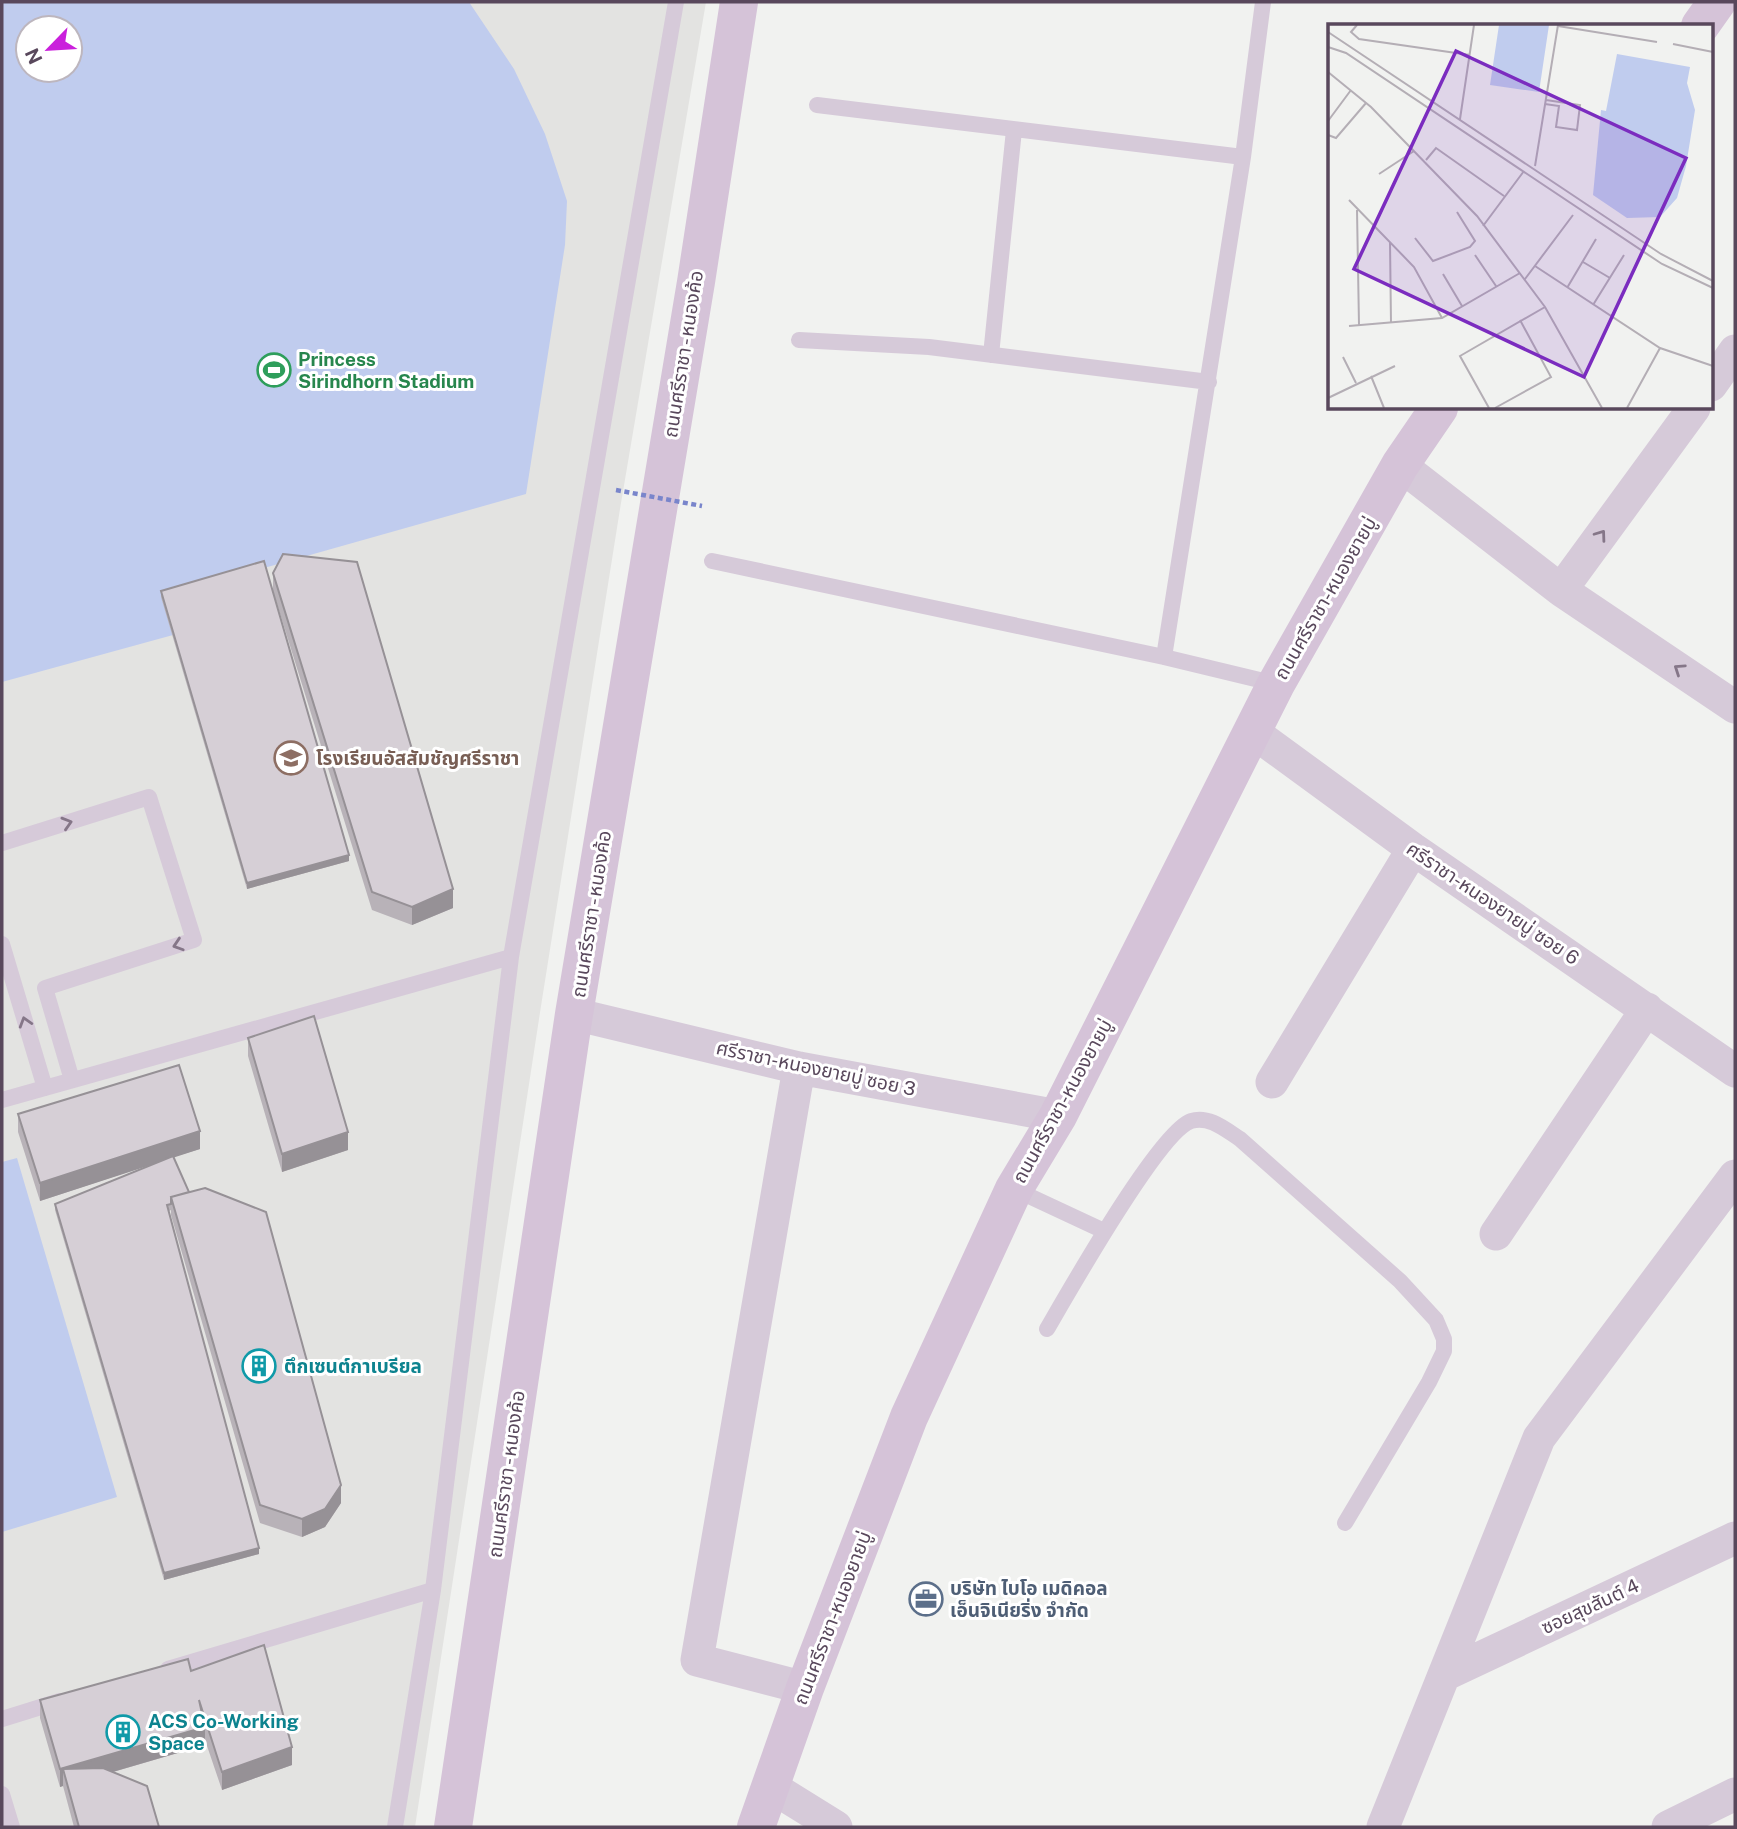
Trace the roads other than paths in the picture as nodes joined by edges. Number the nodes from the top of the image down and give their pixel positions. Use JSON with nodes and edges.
{"nodes":[{"id":1,"x":676,"y":2,"type":"edge"},
{"id":2,"x":739,"y":2,"type":"edge"},
{"id":3,"x":1263,"y":2,"type":"edge"},
{"id":4,"x":1717,"y":2,"type":"edge"},
{"id":5,"x":1701,"y":24,"type":"edge"},
{"id":6,"x":817,"y":105,"type":"dead end"},
{"id":7,"x":1014,"y":130,"type":"junction"},
{"id":8,"x":1243,"y":157,"type":"junction"},
{"id":9,"x":799,"y":340,"type":"dead end"},
{"id":10,"x":1735,"y":351,"type":"edge"},
{"id":11,"x":991,"y":355,"type":"junction"},
{"id":12,"x":1209,"y":382,"type":"junction"},
{"id":13,"x":1712,"y":384,"type":"edge"},
{"id":14,"x":1439,"y":410,"type":"edge"},
{"id":15,"x":1693,"y":410,"type":"edge"},
{"id":16,"x":1400,"y":465,"type":"junction"},
{"id":17,"x":712,"y":561,"type":"dead end"},
{"id":18,"x":1561,"y":590,"type":"junction"},
{"id":19,"x":1164,"y":657,"type":"junction"},
{"id":20,"x":1276,"y":684,"type":"junction"},
{"id":21,"x":1735,"y":707,"type":"edge"},
{"id":22,"x":1252,"y":732,"type":"junction"},
{"id":23,"x":2,"y":843,"type":"edge"},
{"id":24,"x":1413,"y":849,"type":"junction"},
{"id":25,"x":2,"y":944,"type":"edge"},
{"id":26,"x":511,"y":957,"type":"junction"},
{"id":27,"x":1647,"y":1009,"type":"junction"},
{"id":28,"x":574,"y":1014,"type":"junction"},
{"id":29,"x":799,"y":1068,"type":"junction"},
{"id":30,"x":1735,"y":1071,"type":"edge"},
{"id":31,"x":72,"y":1080,"type":"junction"},
{"id":32,"x":1272,"y":1082,"type":"dead end"},
{"id":33,"x":45,"y":1088,"type":"junction"},
{"id":34,"x":2,"y":1100,"type":"edge"},
{"id":35,"x":1058,"y":1115,"type":"junction"},
{"id":36,"x":1735,"y":1176,"type":"edge"},
{"id":37,"x":1014,"y":1189,"type":"junction"},
{"id":38,"x":1104,"y":1231,"type":"junction"},
{"id":39,"x":1496,"y":1234,"type":"dead end"},
{"id":40,"x":1047,"y":1329,"type":"dead end"},
{"id":41,"x":1345,"y":1523,"type":"dead end"},
{"id":42,"x":1735,"y":1538,"type":"edge"},
{"id":43,"x":433,"y":1590,"type":"junction"},
{"id":44,"x":159,"y":1672,"type":"edge"},
{"id":45,"x":1444,"y":1675,"type":"junction"},
{"id":46,"x":805,"y":1688,"type":"junction"},
{"id":47,"x":80,"y":1695,"type":"edge"},
{"id":48,"x":2,"y":1719,"type":"edge"},
{"id":49,"x":770,"y":1786,"type":"junction"},
{"id":50,"x":2,"y":1794,"type":"edge"},
{"id":51,"x":1735,"y":1794,"type":"edge"},
{"id":52,"x":12,"y":1827,"type":"edge"},
{"id":53,"x":395,"y":1827,"type":"edge"},
{"id":54,"x":453,"y":1827,"type":"edge"},
{"id":55,"x":756,"y":1827,"type":"edge"},
{"id":56,"x":836,"y":1827,"type":"edge"},
{"id":57,"x":1383,"y":1827,"type":"edge"},
{"id":58,"x":1668,"y":1827,"type":"edge"}],
"edges":[{"from":1,"to":26,"type":"lane"},
{"from":2,"to":28,"type":"main road","name":"ถนนศรีราชา - หนองค้อ"},
{"from":3,"to":8,"type":"lane"},
{"from":4,"to":5,"type":"main road"},
{"from":6,"to":7,"type":"lane"},
{"from":7,"to":8,"type":"lane"},
{"from":7,"to":11,"type":"lane"},
{"from":8,"to":12,"type":"lane"},
{"from":9,"to":11,"type":"lane"},
{"from":10,"to":13,"type":"street"},
{"from":11,"to":12,"type":"lane"},
{"from":12,"to":19,"type":"lane"},
{"from":14,"to":16,"type":"main road","name":"ถนนศรีราชา-หนองยายบู่"},
{"from":18,"to":15,"type":"street","one_way":true},
{"from":16,"to":18,"type":"street"},
{"from":16,"to":20,"type":"main road","name":"ถนนศรีราชา-หนองยายบู่"},
{"from":17,"to":19,"type":"lane"},
{"from":21,"to":18,"type":"street","one_way":true},
{"from":19,"to":20,"type":"lane"},
{"from":20,"to":22,"type":"main road","name":"ถนนศรีราชา-หนองยายบู่"},
{"from":22,"to":24,"type":"street","name":"ศรีราชา-หนองยายบู่ ซอย 6"},
{"from":22,"to":35,"type":"main road","name":"ถนนศรีราชา-หนองยายบู่"},
{"from":23,"to":31,"type":"lane","one_way":true},
{"from":24,"to":27,"type":"street","name":"ศรีราชา-หนองยายบู่ ซอย 6"},
{"from":24,"to":32,"type":"street"},
{"from":33,"to":25,"type":"lane","one_way":true},
{"from":26,"to":31,"type":"lane"},
{"from":26,"to":43,"type":"lane"},
{"from":27,"to":30,"type":"street","name":"ศรีราชา-หนองยายบู่ ซอย 6"},
{"from":27,"to":39,"type":"street"},
{"from":28,"to":29,"type":"street","name":"ศรีราชา-หนองยายบู่ ซอย 3"},
{"from":28,"to":54,"type":"main road","name":"ถนนศรีราชา - หนองค้อ"},
{"from":29,"to":35,"type":"street","name":"ศรีราชา-หนองยายบู่ ซอย 3"},
{"from":29,"to":46,"type":"street"},
{"from":31,"to":33,"type":"lane"},
{"from":33,"to":34,"type":"lane"},
{"from":35,"to":37,"type":"main road","name":"ถนนศรีราชา-หนองยายบู่"},
{"from":36,"to":45,"type":"street"},
{"from":37,"to":38,"type":"lane"},
{"from":37,"to":46,"type":"main road","name":"ถนนศรีราชา-หนองยายบู่"},
{"from":38,"to":40,"type":"lane"},
{"from":38,"to":41,"type":"lane"},
{"from":42,"to":45,"type":"street","name":"ซอยสุขสันต์ 4"},
{"from":43,"to":44,"type":"lane"},
{"from":43,"to":53,"type":"lane"},
{"from":45,"to":57,"type":"street"},
{"from":46,"to":49,"type":"main road","name":"ถนนศรีราชา-หนองยายบู่"},
{"from":47,"to":48,"type":"lane"},
{"from":49,"to":55,"type":"main road","name":"ถนนศรีราชา-หนองยายบู่"},
{"from":49,"to":56,"type":"street"},
{"from":50,"to":52,"type":"lane"},
{"from":51,"to":58,"type":"street"}]}
